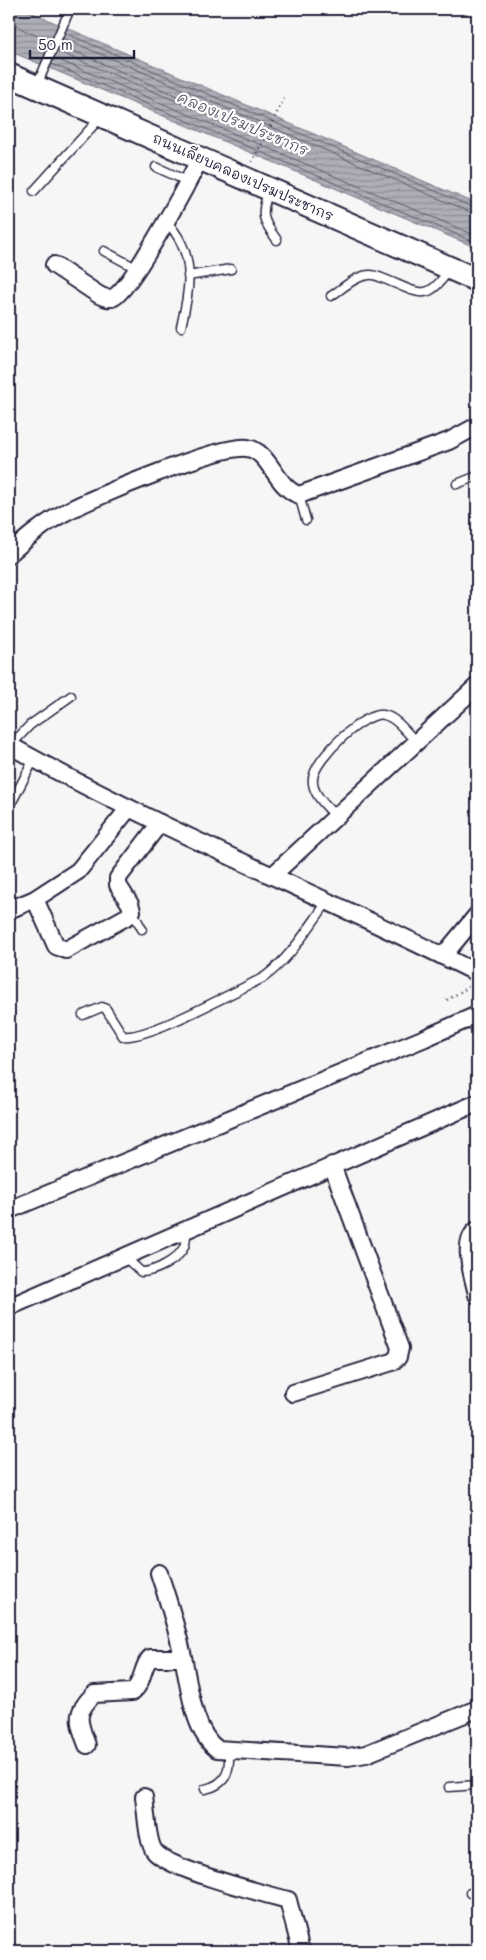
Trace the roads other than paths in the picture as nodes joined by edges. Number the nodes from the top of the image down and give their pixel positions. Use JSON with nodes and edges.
{"nodes":[{"id":1,"x":70,"y":9,"type":"edge"},
{"id":2,"x":9,"y":79,"type":"edge"},
{"id":3,"x":39,"y":79,"type":"junction"},
{"id":4,"x":102,"y":116,"type":"junction"},
{"id":5,"x":200,"y":158,"type":"junction"},
{"id":6,"x":156,"y":167,"type":"dead end"},
{"id":7,"x":189,"y":182,"type":"junction"},
{"id":8,"x":270,"y":189,"type":"junction"},
{"id":9,"x":34,"y":191,"type":"dead end"},
{"id":10,"x":166,"y":221,"type":"junction"},
{"id":11,"x":277,"y":240,"type":"dead end"},
{"id":12,"x":104,"y":252,"type":"dead end"},
{"id":13,"x":54,"y":265,"type":"dead end"},
{"id":14,"x":136,"y":268,"type":"junction"},
{"id":15,"x":451,"y":268,"type":"junction"},
{"id":16,"x":231,"y":269,"type":"dead end"},
{"id":17,"x":188,"y":276,"type":"junction"},
{"id":18,"x":477,"y":278,"type":"edge"},
{"id":19,"x":331,"y":296,"type":"dead end"},
{"id":20,"x":181,"y":327,"type":"dead end"},
{"id":21,"x":477,"y":426,"type":"edge"},
{"id":22,"x":477,"y":476,"type":"edge"},
{"id":23,"x":458,"y":484,"type":"dead end"},
{"id":24,"x":299,"y":495,"type":"junction"},
{"id":25,"x":306,"y":520,"type":"dead end"},
{"id":26,"x":9,"y":554,"type":"edge"},
{"id":27,"x":477,"y":686,"type":"edge"},
{"id":28,"x":70,"y":696,"type":"dead end"},
{"id":29,"x":416,"y":743,"type":"junction"},
{"id":30,"x":9,"y":746,"type":"edge"},
{"id":31,"x":34,"y":759,"type":"junction"},
{"id":32,"x":12,"y":800,"type":"dead end"},
{"id":33,"x":129,"y":808,"type":"junction"},
{"id":34,"x":336,"y":817,"type":"junction"},
{"id":35,"x":160,"y":823,"type":"junction"},
{"id":36,"x":274,"y":874,"type":"junction"},
{"id":37,"x":35,"y":899,"type":"junction"},
{"id":38,"x":328,"y":901,"type":"junction"},
{"id":39,"x":9,"y":910,"type":"edge"},
{"id":40,"x":132,"y":911,"type":"junction"},
{"id":41,"x":477,"y":915,"type":"edge"},
{"id":42,"x":142,"y":929,"type":"dead end"},
{"id":43,"x":443,"y":956,"type":"junction"},
{"id":44,"x":477,"y":973,"type":"edge"},
{"id":45,"x":83,"y":1015,"type":"dead end"},
{"id":46,"x":477,"y":1015,"type":"edge"},
{"id":47,"x":477,"y":1103,"type":"edge"},
{"id":48,"x":332,"y":1165,"type":"junction"},
{"id":49,"x":10,"y":1207,"type":"edge"},
{"id":50,"x":186,"y":1228,"type":"junction"},
{"id":51,"x":477,"y":1230,"type":"edge"},
{"id":52,"x":123,"y":1255,"type":"junction"},
{"id":53,"x":477,"y":1295,"type":"edge"},
{"id":54,"x":9,"y":1307,"type":"edge"},
{"id":55,"x":294,"y":1393,"type":"dead end"},
{"id":56,"x":159,"y":1573,"type":"dead end"},
{"id":57,"x":183,"y":1658,"type":"junction"},
{"id":58,"x":477,"y":1709,"type":"edge"},
{"id":59,"x":87,"y":1744,"type":"dead end"},
{"id":60,"x":230,"y":1749,"type":"junction"},
{"id":61,"x":477,"y":1785,"type":"edge"},
{"id":62,"x":449,"y":1787,"type":"dead end"},
{"id":63,"x":205,"y":1788,"type":"dead end"},
{"id":64,"x":144,"y":1797,"type":"dead end"},
{"id":65,"x":301,"y":1951,"type":"edge"}],
"edges":[{"from":1,"to":3,"type":"lane"},
{"from":2,"to":3,"type":"street","name":"ถนนเลียบคลองเปรมประชากร"},
{"from":3,"to":4,"type":"street","name":"ถนนเลียบคลองเปรมประชากร"},
{"from":4,"to":5,"type":"street","name":"ถนนเลียบคลองเปรมประชากร"},
{"from":4,"to":9,"type":"lane"},
{"from":5,"to":7,"type":"street"},
{"from":5,"to":8,"type":"street","name":"ถนนเลียบคลองเปรมประชากร"},
{"from":6,"to":7,"type":"lane"},
{"from":7,"to":10,"type":"street"},
{"from":8,"to":11,"type":"lane"},
{"from":8,"to":15,"type":"street","name":"ถนนเลียบคลองเปรมประชากร"},
{"from":10,"to":14,"type":"street"},
{"from":10,"to":17,"type":"lane"},
{"from":12,"to":14,"type":"lane"},
{"from":13,"to":14,"type":"street"},
{"from":15,"to":18,"type":"street","name":"ถนนเลียบคลองเปรมประชากร"},
{"from":15,"to":19,"type":"lane"},
{"from":16,"to":17,"type":"lane"},
{"from":17,"to":20,"type":"lane"},
{"from":21,"to":24,"type":"street"},
{"from":22,"to":23,"type":"lane"},
{"from":24,"to":25,"type":"lane"},
{"from":24,"to":26,"type":"street"},
{"from":27,"to":29,"type":"street"},
{"from":28,"to":30,"type":"lane"},
{"from":29,"to":34,"type":"street"},
{"from":29,"to":34,"type":"lane"},
{"from":30,"to":31,"type":"street"},
{"from":31,"to":32,"type":"lane"},
{"from":31,"to":33,"type":"street"},
{"from":33,"to":35,"type":"street"},
{"from":33,"to":37,"type":"street"},
{"from":34,"to":36,"type":"street"},
{"from":35,"to":36,"type":"street"},
{"from":35,"to":40,"type":"street"},
{"from":36,"to":38,"type":"street"},
{"from":37,"to":39,"type":"street"},
{"from":37,"to":40,"type":"street"},
{"from":38,"to":43,"type":"street"},
{"from":38,"to":45,"type":"lane"},
{"from":40,"to":42,"type":"lane"},
{"from":41,"to":43,"type":"street"},
{"from":43,"to":44,"type":"street"},
{"from":46,"to":49,"type":"street"},
{"from":47,"to":48,"type":"street"},
{"from":48,"to":50,"type":"street"},
{"from":48,"to":55,"type":"street"},
{"from":50,"to":52,"type":"street"},
{"from":50,"to":52,"type":"lane"},
{"from":51,"to":53,"type":"street"},
{"from":52,"to":54,"type":"street"},
{"from":56,"to":57,"type":"street"},
{"from":57,"to":59,"type":"street"},
{"from":57,"to":60,"type":"street"},
{"from":58,"to":60,"type":"street"},
{"from":60,"to":63,"type":"lane"},
{"from":61,"to":62,"type":"lane"},
{"from":64,"to":65,"type":"street"}]}
